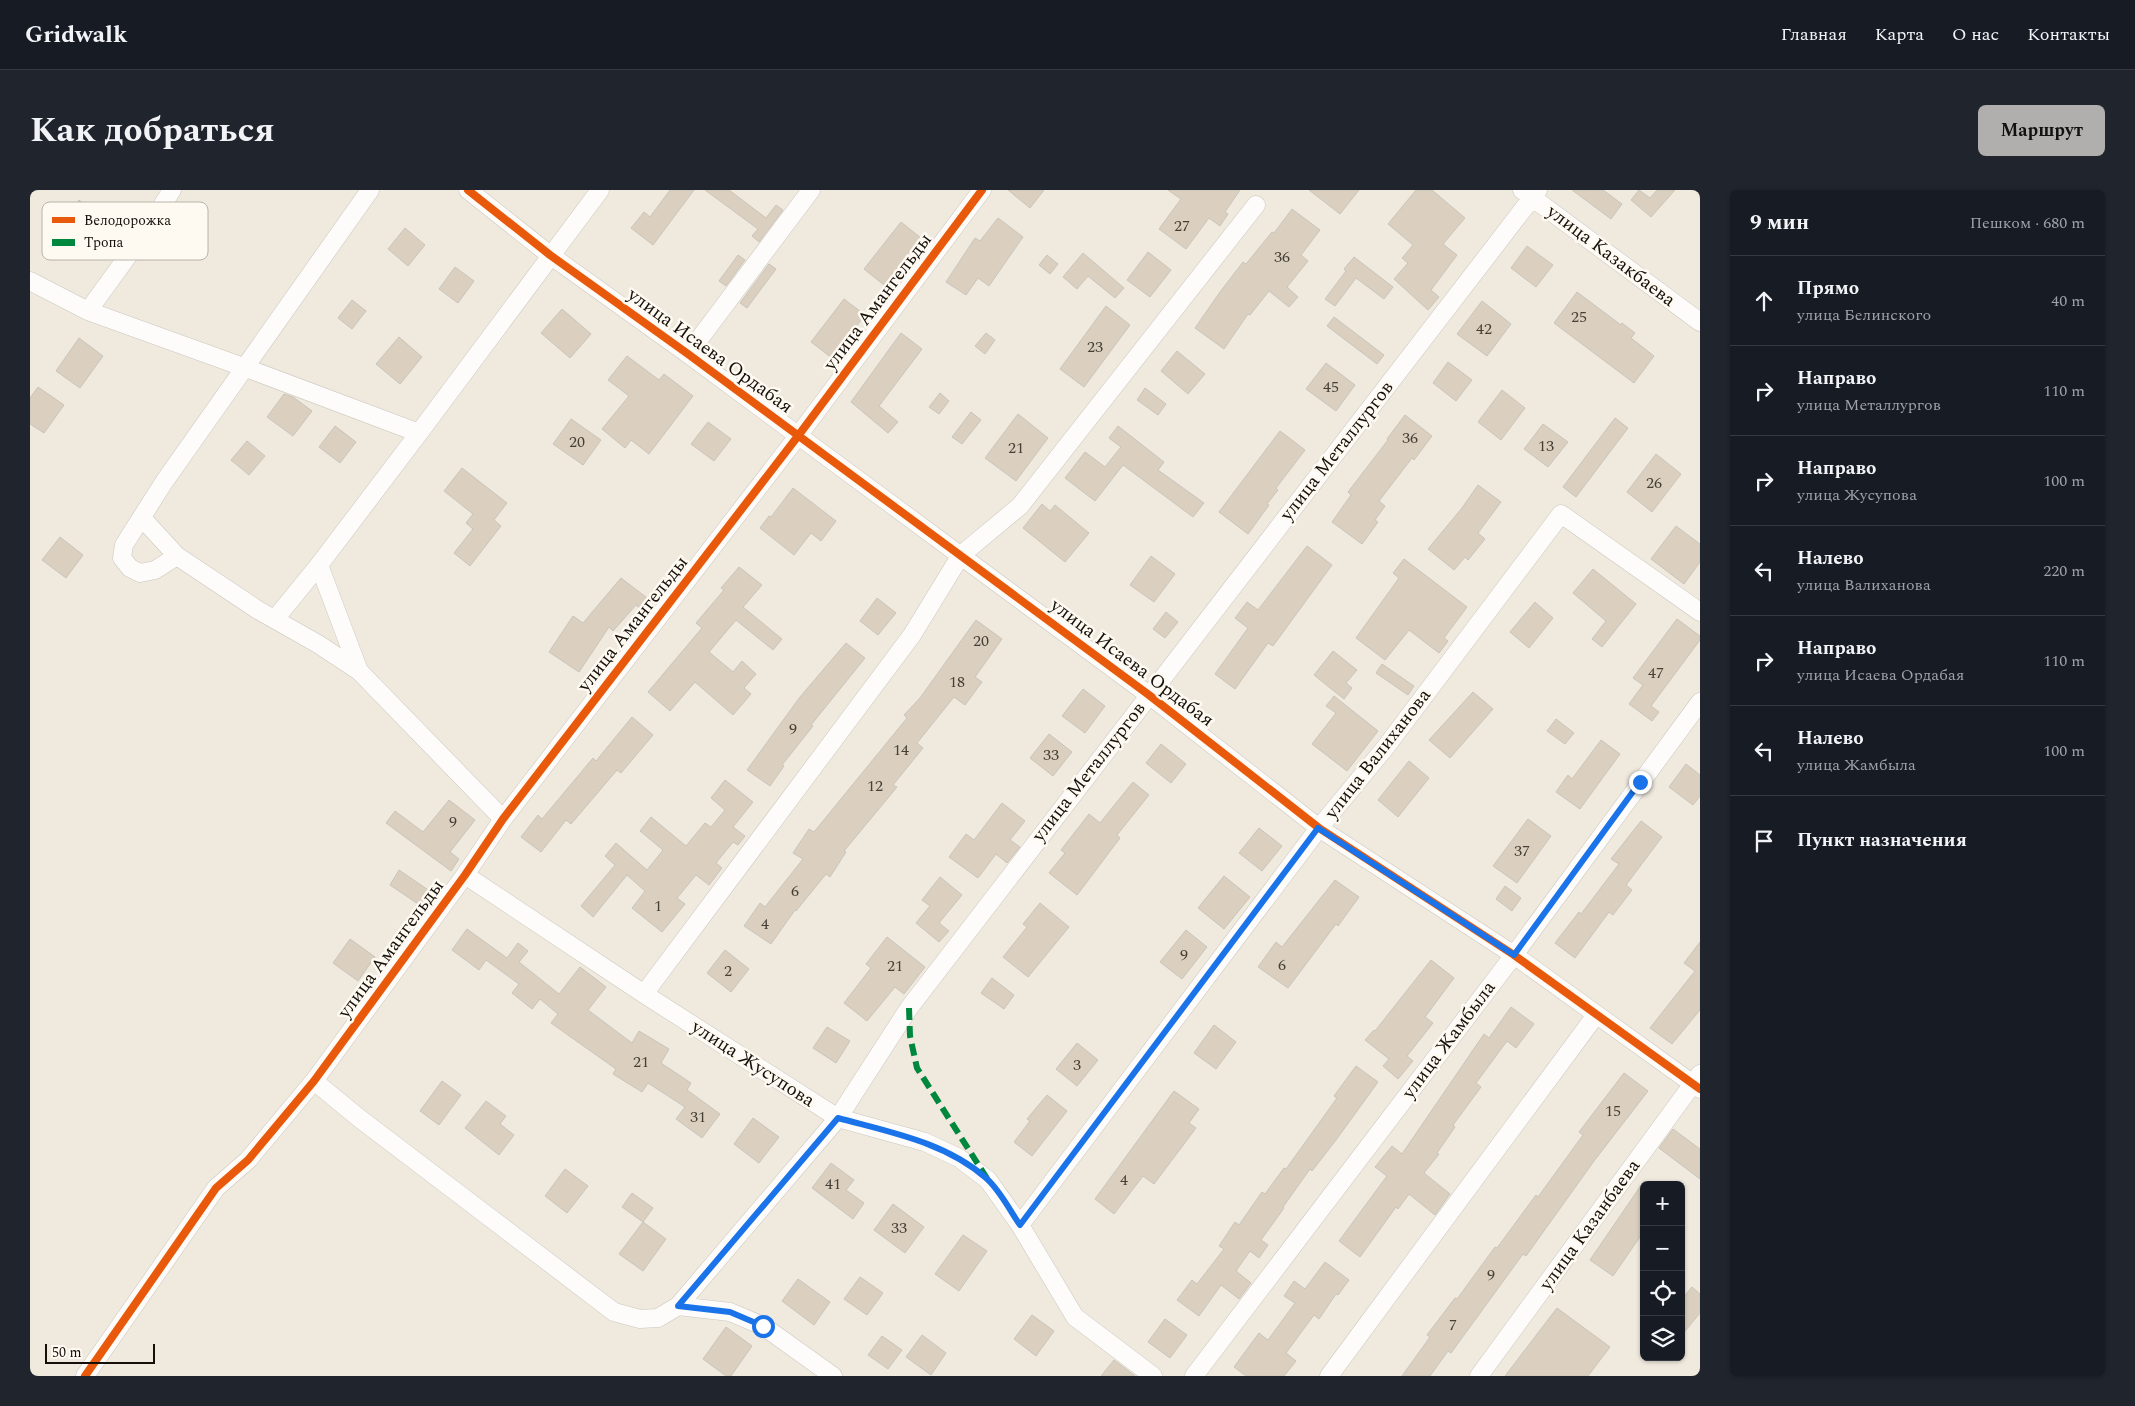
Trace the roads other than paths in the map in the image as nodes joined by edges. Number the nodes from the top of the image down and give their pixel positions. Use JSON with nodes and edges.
{"nodes":[{"id":1,"x":172,"y":190,"type":"edge"},
{"id":2,"x":370,"y":190,"type":"edge"},
{"id":3,"x":468,"y":190,"type":"edge"},
{"id":4,"x":600,"y":190,"type":"edge"},
{"id":5,"x":812,"y":190,"type":"edge"},
{"id":6,"x":982,"y":190,"type":"edge"},
{"id":7,"x":1531,"y":192,"type":"edge"},
{"id":8,"x":164,"y":202,"type":"edge"},
{"id":9,"x":1256,"y":205,"type":"dead end"},
{"id":10,"x":550,"y":255,"type":"junction"},
{"id":11,"x":125,"y":260,"type":"edge"},
{"id":12,"x":30,"y":281,"type":"edge"},
{"id":13,"x":88,"y":311,"type":"junction"},
{"id":14,"x":1700,"y":322,"type":"edge"},
{"id":15,"x":688,"y":354,"type":"junction"},
{"id":16,"x":246,"y":368,"type":"junction"},
{"id":17,"x":419,"y":433,"type":"junction"},
{"id":18,"x":798,"y":436,"type":"junction"},
{"id":19,"x":143,"y":519,"type":"junction"},
{"id":20,"x":961,"y":555,"type":"junction"},
{"id":21,"x":177,"y":556,"type":"junction"},
{"id":22,"x":318,"y":565,"type":"junction"},
{"id":23,"x":1700,"y":612,"type":"edge"},
{"id":24,"x":274,"y":619,"type":"junction"},
{"id":25,"x":359,"y":671,"type":"junction"},
{"id":26,"x":1149,"y":695,"type":"junction"},
{"id":27,"x":1700,"y":702,"type":"edge"},
{"id":28,"x":503,"y":819,"type":"junction"},
{"id":29,"x":1318,"y":828,"type":"junction"},
{"id":30,"x":465,"y":875,"type":"junction"},
{"id":31,"x":1514,"y":955,"type":"junction"},
{"id":32,"x":644,"y":994,"type":"junction"},
{"id":33,"x":1596,"y":1015,"type":"junction"},
{"id":34,"x":314,"y":1080,"type":"junction"},
{"id":35,"x":1698,"y":1082,"type":"edge"},
{"id":36,"x":838,"y":1118,"type":"junction"},
{"id":37,"x":1020,"y":1225,"type":"junction"},
{"id":38,"x":685,"y":1307,"type":"junction"},
{"id":39,"x":85,"y":1376,"type":"edge"},
{"id":40,"x":833,"y":1376,"type":"edge"},
{"id":41,"x":1153,"y":1376,"type":"edge"},
{"id":42,"x":1194,"y":1376,"type":"edge"},
{"id":43,"x":1329,"y":1376,"type":"edge"},
{"id":44,"x":1479,"y":1376,"type":"edge"}],
"edges":[{"from":1,"to":8,"type":"street"},
{"from":2,"to":16,"type":"street"},
{"from":3,"to":10,"type":"street","name":"улица Исаева Ордабая"},
{"from":4,"to":10,"type":"street"},
{"from":5,"to":15,"type":"street"},
{"from":6,"to":18,"type":"street","name":"улица Амангельды"},
{"from":7,"to":14,"type":"street","name":"улица Казакбаева"},
{"from":7,"to":26,"type":"street","name":"улица Металлургов"},
{"from":9,"to":20,"type":"street"},
{"from":10,"to":15,"type":"street","name":"улица Исаева Ордабая"},
{"from":10,"to":17,"type":"street"},
{"from":11,"to":13,"type":"street"},
{"from":12,"to":13,"type":"street"},
{"from":13,"to":16,"type":"street"},
{"from":15,"to":18,"type":"street","name":"улица Исаева Ордабая"},
{"from":16,"to":17,"type":"street"},
{"from":16,"to":19,"type":"street"},
{"from":17,"to":22,"type":"street"},
{"from":18,"to":20,"type":"street","name":"улица Исаева Ордабая"},
{"from":18,"to":28,"type":"street","name":"улица Амангельды"},
{"from":19,"to":21,"type":"street"},
{"from":19,"to":21,"type":"street"},
{"from":20,"to":26,"type":"street","name":"улица Исаева Ордабая"},
{"from":20,"to":32,"type":"street"},
{"from":21,"to":24,"type":"street"},
{"from":22,"to":24,"type":"street"},
{"from":22,"to":25,"type":"street"},
{"from":23,"to":29,"type":"street","name":"улица Валиханова"},
{"from":24,"to":25,"type":"street"},
{"from":25,"to":28,"type":"street"},
{"from":26,"to":29,"type":"street","name":"улица Исаева Ордабая"},
{"from":26,"to":36,"type":"street","name":"улица Металлургов"},
{"from":27,"to":31,"type":"street","name":"улица Жамбыла"},
{"from":28,"to":30,"type":"street","name":"улица Амангельды"},
{"from":29,"to":31,"type":"street","name":"улица Исаева Ордабая"},
{"from":29,"to":37,"type":"street","name":"улица Валиханова"},
{"from":30,"to":32,"type":"street","name":"улица Жусупова"},
{"from":30,"to":34,"type":"street","name":"улица Амангельды"},
{"from":31,"to":33,"type":"street","name":"улица Исаева Ордабая"},
{"from":31,"to":42,"type":"street","name":"улица Жамбыла"},
{"from":32,"to":36,"type":"street","name":"улица Жусупова"},
{"from":33,"to":35,"type":"street","name":"улица Исаева Ордабая"},
{"from":33,"to":43,"type":"street"},
{"from":34,"to":38,"type":"street"},
{"from":34,"to":39,"type":"street","name":"улица Амангельды"},
{"from":35,"to":44,"type":"street","name":"улица Казанбаева"},
{"from":36,"to":37,"type":"street","name":"улица Жусупова"},
{"from":36,"to":38,"type":"street","name":"улица Металлургов"},
{"from":37,"to":41,"type":"street","name":"улица Жусупова"},
{"from":38,"to":40,"type":"street"}]}
